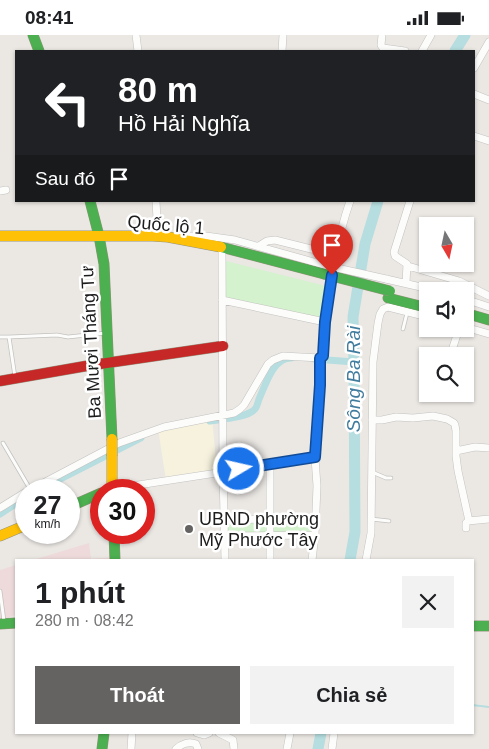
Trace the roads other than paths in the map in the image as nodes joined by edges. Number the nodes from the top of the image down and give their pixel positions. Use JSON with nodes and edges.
{"nodes":[{"id":1,"x":33,"y":35,"type":"edge"},
{"id":2,"x":136,"y":35,"type":"edge"},
{"id":3,"x":283,"y":35,"type":"edge"},
{"id":4,"x":382,"y":35,"type":"edge"},
{"id":5,"x":431,"y":35,"type":"edge"},
{"id":6,"x":489,"y":42,"type":"edge"},
{"id":7,"x":39,"y":50,"type":"edge"},
{"id":8,"x":138,"y":50,"type":"edge"},
{"id":9,"x":282,"y":50,"type":"edge"},
{"id":10,"x":398,"y":50,"type":"edge"},
{"id":11,"x":423,"y":50,"type":"edge"},
{"id":12,"x":475,"y":66,"type":"edge"},
{"id":13,"x":475,"y":94,"type":"edge"},
{"id":14,"x":489,"y":99,"type":"edge"},
{"id":15,"x":475,"y":136,"type":"edge"},
{"id":16,"x":489,"y":141,"type":"edge"},
{"id":17,"x":90,"y":202,"type":"edge"},
{"id":18,"x":156,"y":202,"type":"edge"},
{"id":19,"x":350,"y":202,"type":"edge"},
{"id":20,"x":410,"y":202,"type":"edge"},
{"id":21,"x":0,"y":236,"type":"edge"},
{"id":22,"x":163,"y":237,"type":"junction"},
{"id":23,"x":100,"y":240,"type":"junction"},
{"id":24,"x":0,"y":243,"type":"edge"},
{"id":25,"x":259,"y":246,"type":"junction"},
{"id":26,"x":222,"y":251,"type":"junction"},
{"id":27,"x":335,"y":255,"type":"junction"},
{"id":28,"x":408,"y":266,"type":"junction"},
{"id":29,"x":325,"y":273,"type":"junction"},
{"id":30,"x":406,"y":283,"type":"junction"},
{"id":31,"x":419,"y":286,"type":"edge"},
{"id":32,"x":389,"y":294,"type":"junction"},
{"id":33,"x":489,"y":296,"type":"edge"},
{"id":34,"x":419,"y":299,"type":"edge"},
{"id":35,"x":222,"y":300,"type":"junction"},
{"id":36,"x":474,"y":302,"type":"edge"},
{"id":37,"x":419,"y":305,"type":"edge"},
{"id":38,"x":489,"y":307,"type":"edge"},
{"id":39,"x":407,"y":313,"type":"junction"},
{"id":40,"x":419,"y":315,"type":"edge"},
{"id":41,"x":474,"y":316,"type":"edge"},
{"id":42,"x":474,"y":319,"type":"edge"},
{"id":43,"x":489,"y":320,"type":"edge"},
{"id":44,"x":325,"y":322,"type":"junction"},
{"id":45,"x":403,"y":329,"type":"dead end"},
{"id":46,"x":474,"y":330,"type":"edge"},
{"id":47,"x":107,"y":333,"type":"junction"},
{"id":48,"x":489,"y":334,"type":"edge"},
{"id":49,"x":0,"y":337,"type":"edge"},
{"id":50,"x":9,"y":337,"type":"junction"},
{"id":51,"x":223,"y":346,"type":"junction"},
{"id":52,"x":319,"y":361,"type":"junction"},
{"id":53,"x":109,"y":363,"type":"junction"},
{"id":54,"x":15,"y":378,"type":"junction"},
{"id":55,"x":0,"y":381,"type":"edge"},
{"id":56,"x":223,"y":415,"type":"junction"},
{"id":57,"x":372,"y":420,"type":"junction"},
{"id":58,"x":3,"y":443,"type":"dead end"},
{"id":59,"x":489,"y":448,"type":"edge"},
{"id":60,"x":456,"y":451,"type":"junction"},
{"id":61,"x":315,"y":457,"type":"junction"},
{"id":62,"x":270,"y":465,"type":"junction"},
{"id":63,"x":223,"y":471,"type":"junction"},
{"id":64,"x":371,"y":472,"type":"junction"},
{"id":65,"x":24,"y":479,"type":"edge"},
{"id":66,"x":51,"y":479,"type":"edge"},
{"id":67,"x":111,"y":479,"type":"edge"},
{"id":68,"x":391,"y":479,"type":"dead end"},
{"id":69,"x":155,"y":483,"type":"edge"},
{"id":70,"x":15,"y":499,"type":"edge"},
{"id":71,"x":0,"y":508,"type":"edge"},
{"id":72,"x":316,"y":518,"type":"junction"},
{"id":73,"x":371,"y":519,"type":"junction"},
{"id":74,"x":489,"y":519,"type":"edge"},
{"id":75,"x":224,"y":520,"type":"junction"},
{"id":76,"x":270,"y":520,"type":"junction"},
{"id":77,"x":390,"y":521,"type":"dead end"},
{"id":78,"x":15,"y":530,"type":"edge"},
{"id":79,"x":315,"y":535,"type":"junction"},
{"id":80,"x":0,"y":536,"type":"edge"},
{"id":81,"x":225,"y":536,"type":"junction"},
{"id":82,"x":269,"y":536,"type":"junction"},
{"id":83,"x":114,"y":544,"type":"edge"},
{"id":84,"x":115,"y":559,"type":"edge"},
{"id":85,"x":225,"y":559,"type":"edge"},
{"id":86,"x":270,"y":559,"type":"edge"},
{"id":87,"x":312,"y":559,"type":"edge"},
{"id":88,"x":366,"y":559,"type":"edge"},
{"id":89,"x":0,"y":591,"type":"edge"},
{"id":90,"x":15,"y":623,"type":"edge"},
{"id":91,"x":2,"y":624,"type":"edge"},
{"id":92,"x":474,"y":626,"type":"edge"},
{"id":93,"x":489,"y":626,"type":"edge"},
{"id":94,"x":104,"y":734,"type":"edge"},
{"id":95,"x":132,"y":734,"type":"edge"},
{"id":96,"x":222,"y":734,"type":"edge"},
{"id":97,"x":290,"y":734,"type":"edge"},
{"id":98,"x":334,"y":734,"type":"edge"},
{"id":99,"x":102,"y":749,"type":"edge"},
{"id":100,"x":131,"y":749,"type":"edge"},
{"id":101,"x":176,"y":749,"type":"edge"},
{"id":102,"x":198,"y":749,"type":"edge"},
{"id":103,"x":234,"y":749,"type":"edge"},
{"id":104,"x":287,"y":749,"type":"edge"},
{"id":105,"x":332,"y":749,"type":"edge"}],
"edges":[{"from":1,"to":7,"type":"main road"},
{"from":2,"to":8,"type":"street"},
{"from":3,"to":9,"type":"street"},
{"from":4,"to":10,"type":"street"},
{"from":5,"to":11,"type":"street"},
{"from":6,"to":12,"type":"street"},
{"from":13,"to":14,"type":"street"},
{"from":15,"to":16,"type":"street"},
{"from":17,"to":23,"type":"main road","name":"Ba Mươi Tháng Tư"},
{"from":18,"to":22,"type":"street"},
{"from":19,"to":27,"type":"street"},
{"from":20,"to":28,"type":"street"},
{"from":21,"to":23,"type":"main road","name":"Quốc lộ 1"},
{"from":22,"to":23,"type":"main road","name":"Quốc lộ 1"},
{"from":22,"to":25,"type":"street"},
{"from":22,"to":26,"type":"main road","name":"Quốc lộ 1"},
{"from":23,"to":24,"type":"main road","name":"Quốc lộ 1"},
{"from":23,"to":26,"type":"main road","name":"Quốc lộ 1"},
{"from":23,"to":47,"type":"main road","name":"Ba Mươi Tháng Tư"},
{"from":25,"to":27,"type":"street"},
{"from":25,"to":29,"type":"street"},
{"from":26,"to":29,"type":"main road","name":"Quốc lộ 1"},
{"from":26,"to":35,"type":"street"},
{"from":27,"to":44,"type":"street"},
{"from":28,"to":30,"type":"street"},
{"from":28,"to":33,"type":"street"},
{"from":29,"to":30,"type":"street","bridge":true},
{"from":29,"to":32,"type":"main road","name":"Quốc lộ 1","bridge":true},
{"from":30,"to":31,"type":"street"},
{"from":32,"to":34,"type":"main road"},
{"from":32,"to":37,"type":"main road"},
{"from":35,"to":44,"type":"street"},
{"from":35,"to":51,"type":"street"},
{"from":36,"to":38,"type":"street"},
{"from":39,"to":40,"type":"street"},
{"from":39,"to":45,"type":"lane"},
{"from":39,"to":57,"type":"street"},
{"from":41,"to":43,"type":"main road"},
{"from":42,"to":43,"type":"main road"},
{"from":44,"to":52,"type":"street"},
{"from":46,"to":48,"type":"street"},
{"from":47,"to":50,"type":"lane"},
{"from":47,"to":53,"type":"main road","name":"Ba Mươi Tháng Tư"},
{"from":49,"to":50,"type":"lane"},
{"from":50,"to":54,"type":"lane"},
{"from":51,"to":53,"type":"main road"},
{"from":51,"to":56,"type":"street"},
{"from":52,"to":56,"type":"street"},
{"from":52,"to":61,"type":"street"},
{"from":53,"to":54,"type":"main road"},
{"from":53,"to":67,"type":"main road","name":"Ba Mươi Tháng Tư","bridge":true},
{"from":54,"to":55,"type":"main road"},
{"from":56,"to":63,"type":"street"},
{"from":56,"to":66,"type":"street"},
{"from":57,"to":60,"type":"street"},
{"from":57,"to":64,"type":"street"},
{"from":58,"to":65,"type":"lane"},
{"from":59,"to":60,"type":"street"},
{"from":60,"to":74,"type":"street"},
{"from":61,"to":62,"type":"street"},
{"from":61,"to":72,"type":"street"},
{"from":62,"to":63,"type":"street"},
{"from":62,"to":76,"type":"street"},
{"from":63,"to":69,"type":"street"},
{"from":63,"to":75,"type":"street"},
{"from":64,"to":68,"type":"lane"},
{"from":64,"to":73,"type":"street"},
{"from":70,"to":71,"type":"street"},
{"from":72,"to":76,"type":"street"},
{"from":72,"to":79,"type":"street"},
{"from":73,"to":77,"type":"lane"},
{"from":73,"to":88,"type":"street"},
{"from":75,"to":76,"type":"street"},
{"from":75,"to":81,"type":"street"},
{"from":76,"to":82,"type":"street"},
{"from":78,"to":80,"type":"main road"},
{"from":79,"to":82,"type":"street"},
{"from":79,"to":87,"type":"street"},
{"from":81,"to":82,"type":"street"},
{"from":81,"to":85,"type":"street"},
{"from":82,"to":86,"type":"street"},
{"from":83,"to":84,"type":"main road"},
{"from":89,"to":91,"type":"lane"},
{"from":90,"to":91,"type":"main road"},
{"from":92,"to":93,"type":"main road"},
{"from":94,"to":99,"type":"main road"},
{"from":95,"to":100,"type":"street"},
{"from":96,"to":103,"type":"street"},
{"from":97,"to":104,"type":"street"},
{"from":98,"to":105,"type":"street"},
{"from":101,"to":102,"type":"street"}]}
